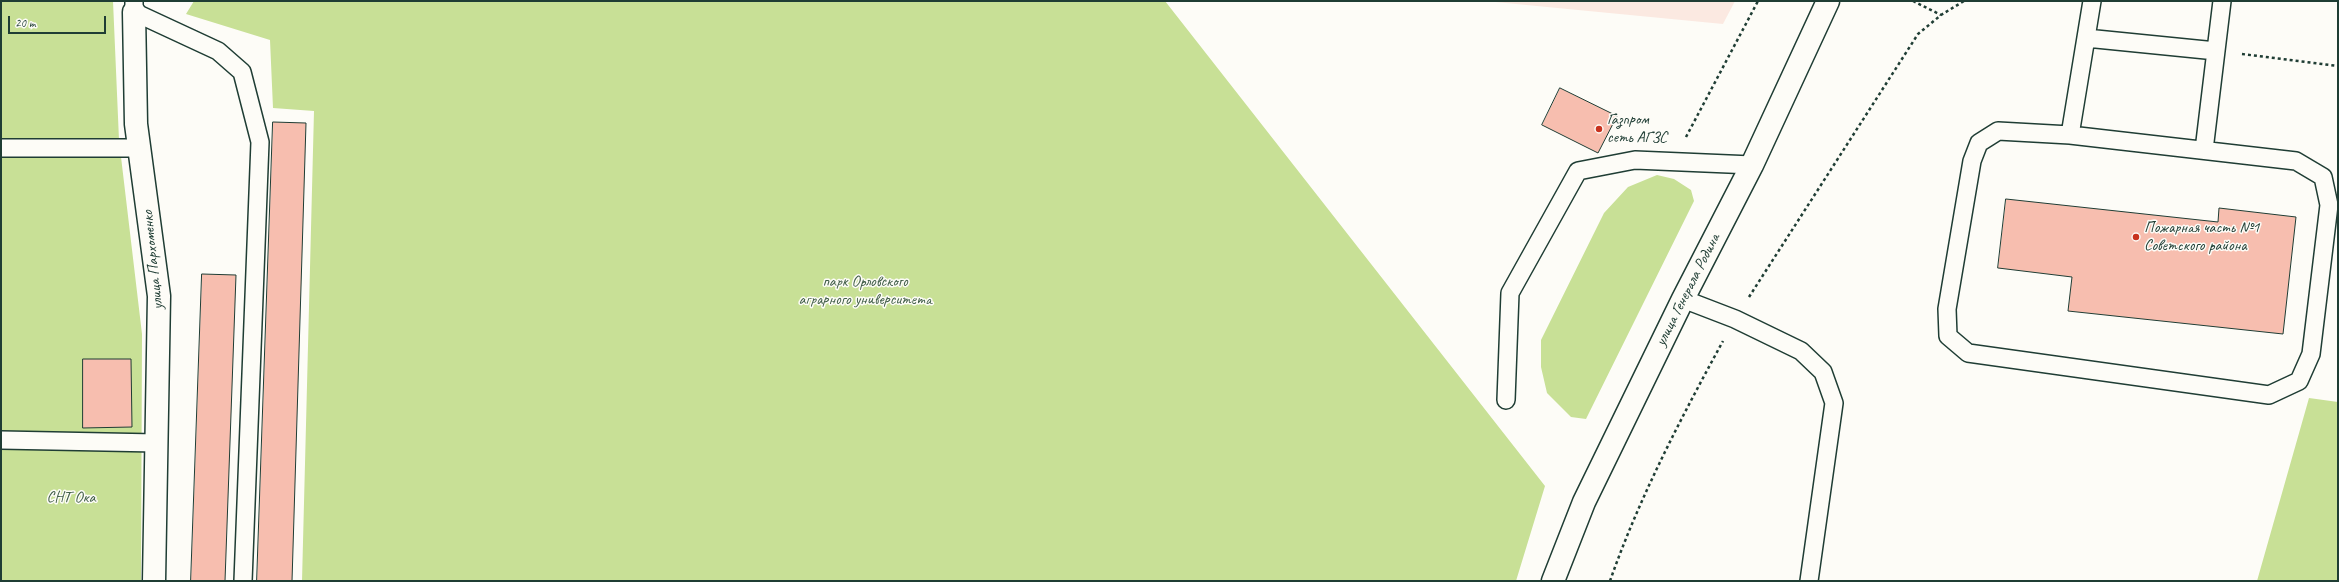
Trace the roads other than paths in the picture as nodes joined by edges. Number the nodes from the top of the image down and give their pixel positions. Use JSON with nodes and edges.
{"nodes":[{"id":1,"x":1828,"y":1,"type":"edge"},
{"id":2,"x":2092,"y":1,"type":"edge"},
{"id":3,"x":2222,"y":1,"type":"edge"},
{"id":4,"x":134,"y":7,"type":"edge"},
{"id":5,"x":2086,"y":38,"type":"junction"},
{"id":6,"x":2216,"y":51,"type":"junction"},
{"id":7,"x":2070,"y":135,"type":"junction"},
{"id":8,"x":1,"y":148,"type":"edge"},
{"id":9,"x":139,"y":148,"type":"junction"},
{"id":10,"x":2204,"y":150,"type":"junction"},
{"id":11,"x":1752,"y":165,"type":"junction"},
{"id":12,"x":1683,"y":299,"type":"junction"},
{"id":13,"x":1506,"y":400,"type":"dead end"},
{"id":14,"x":1,"y":440,"type":"edge"},
{"id":15,"x":157,"y":443,"type":"junction"},
{"id":16,"x":154,"y":581,"type":"edge"},
{"id":17,"x":243,"y":581,"type":"edge"},
{"id":18,"x":1553,"y":581,"type":"edge"},
{"id":19,"x":1809,"y":581,"type":"edge"}],
"edges":[{"from":1,"to":11,"type":"main road","name":"улица Генерала Родина"},
{"from":2,"to":5,"type":"lane"},
{"from":3,"to":6,"type":"lane"},
{"from":4,"to":9,"type":"main road","name":"улица Пархоменко"},
{"from":4,"to":17,"type":"lane"},
{"from":5,"to":6,"type":"lane"},
{"from":5,"to":7,"type":"lane"},
{"from":6,"to":10,"type":"lane"},
{"from":7,"to":10,"type":"lane"},
{"from":7,"to":10,"type":"lane"},
{"from":8,"to":9,"type":"lane"},
{"from":9,"to":15,"type":"main road","name":"улица Пархоменко"},
{"from":11,"to":12,"type":"main road","name":"улица Генерала Родина"},
{"from":11,"to":13,"type":"lane"},
{"from":12,"to":18,"type":"main road","name":"улица Генерала Родина"},
{"from":12,"to":19,"type":"lane"},
{"from":14,"to":15,"type":"lane"},
{"from":15,"to":16,"type":"main road","name":"улица Пархоменко"}]}
